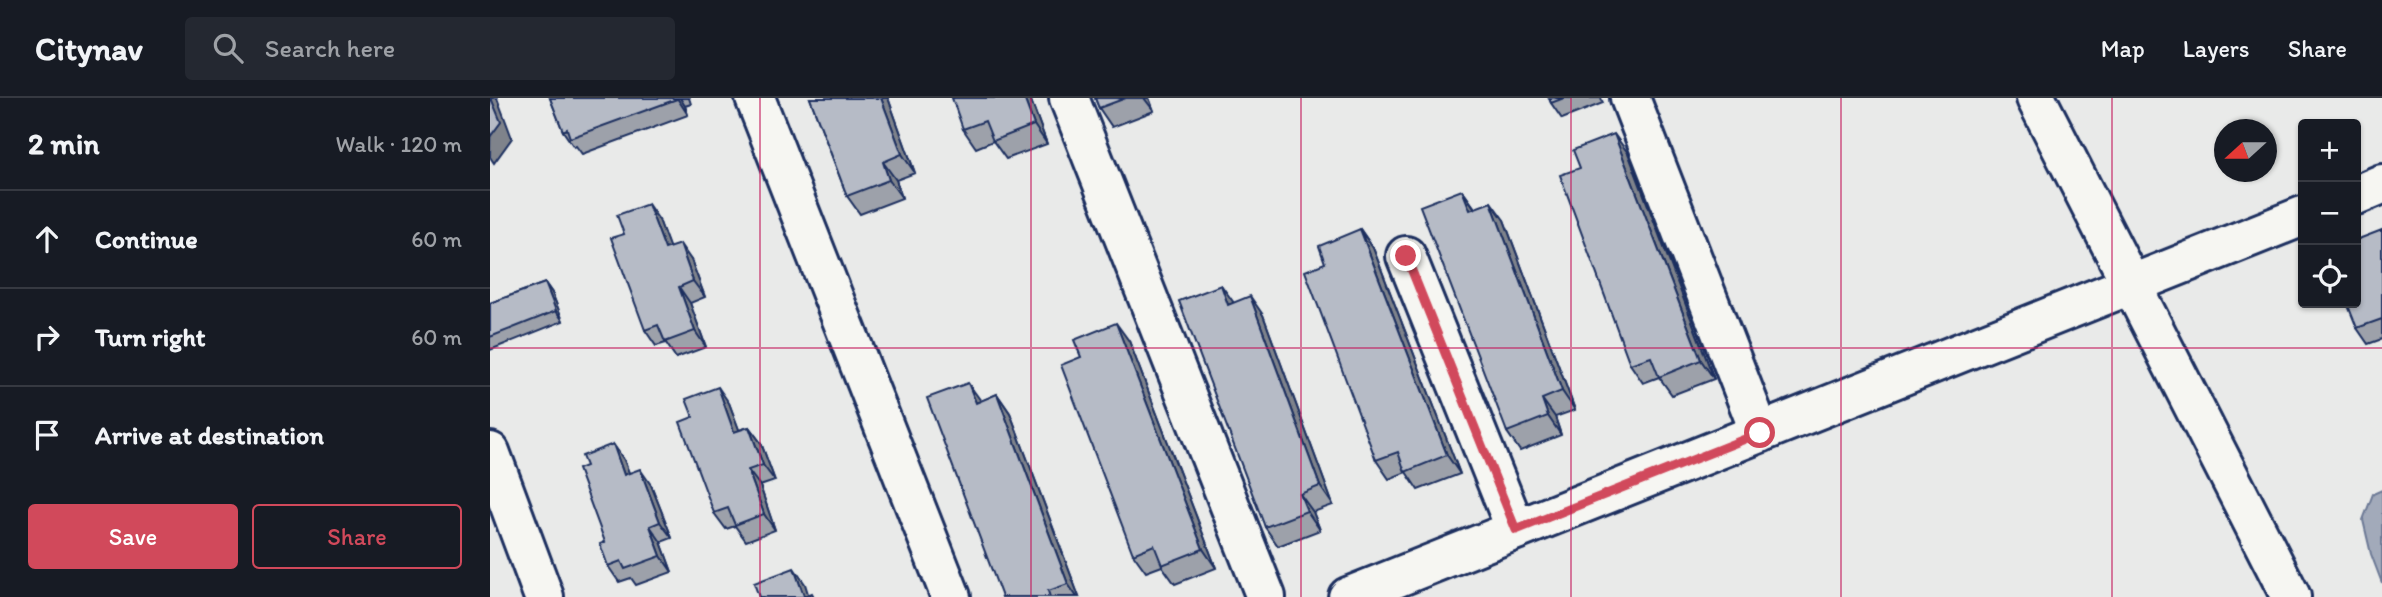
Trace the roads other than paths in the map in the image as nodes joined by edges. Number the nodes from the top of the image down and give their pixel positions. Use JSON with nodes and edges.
{"nodes":[{"id":1,"x":755,"y":98,"type":"edge"},
{"id":2,"x":1069,"y":98,"type":"edge"},
{"id":3,"x":1630,"y":98,"type":"edge"},
{"id":4,"x":2036,"y":98,"type":"edge"},
{"id":5,"x":2382,"y":184,"type":"edge"},
{"id":6,"x":2361,"y":193,"type":"edge"},
{"id":7,"x":2298,"y":218,"type":"edge"},
{"id":8,"x":1406,"y":256,"type":"dead end"},
{"id":9,"x":2130,"y":285,"type":"junction"},
{"id":10,"x":1760,"y":433,"type":"junction"},
{"id":11,"x":490,"y":452,"type":"edge"},
{"id":12,"x":1516,"y":530,"type":"junction"},
{"id":13,"x":544,"y":597,"type":"edge"},
{"id":14,"x":951,"y":597,"type":"edge"},
{"id":15,"x":1266,"y":597,"type":"edge"},
{"id":16,"x":1348,"y":597,"type":"edge"},
{"id":17,"x":2291,"y":597,"type":"edge"}],
"edges":[{"from":1,"to":14,"type":"street"},
{"from":2,"to":15,"type":"street"},
{"from":3,"to":10,"type":"street"},
{"from":4,"to":9,"type":"street"},
{"from":5,"to":6,"type":"street"},
{"from":7,"to":9,"type":"street"},
{"from":8,"to":12,"type":"street"},
{"from":9,"to":10,"type":"street"},
{"from":9,"to":17,"type":"street"},
{"from":10,"to":12,"type":"street"},
{"from":11,"to":13,"type":"street"},
{"from":12,"to":16,"type":"street"}]}
